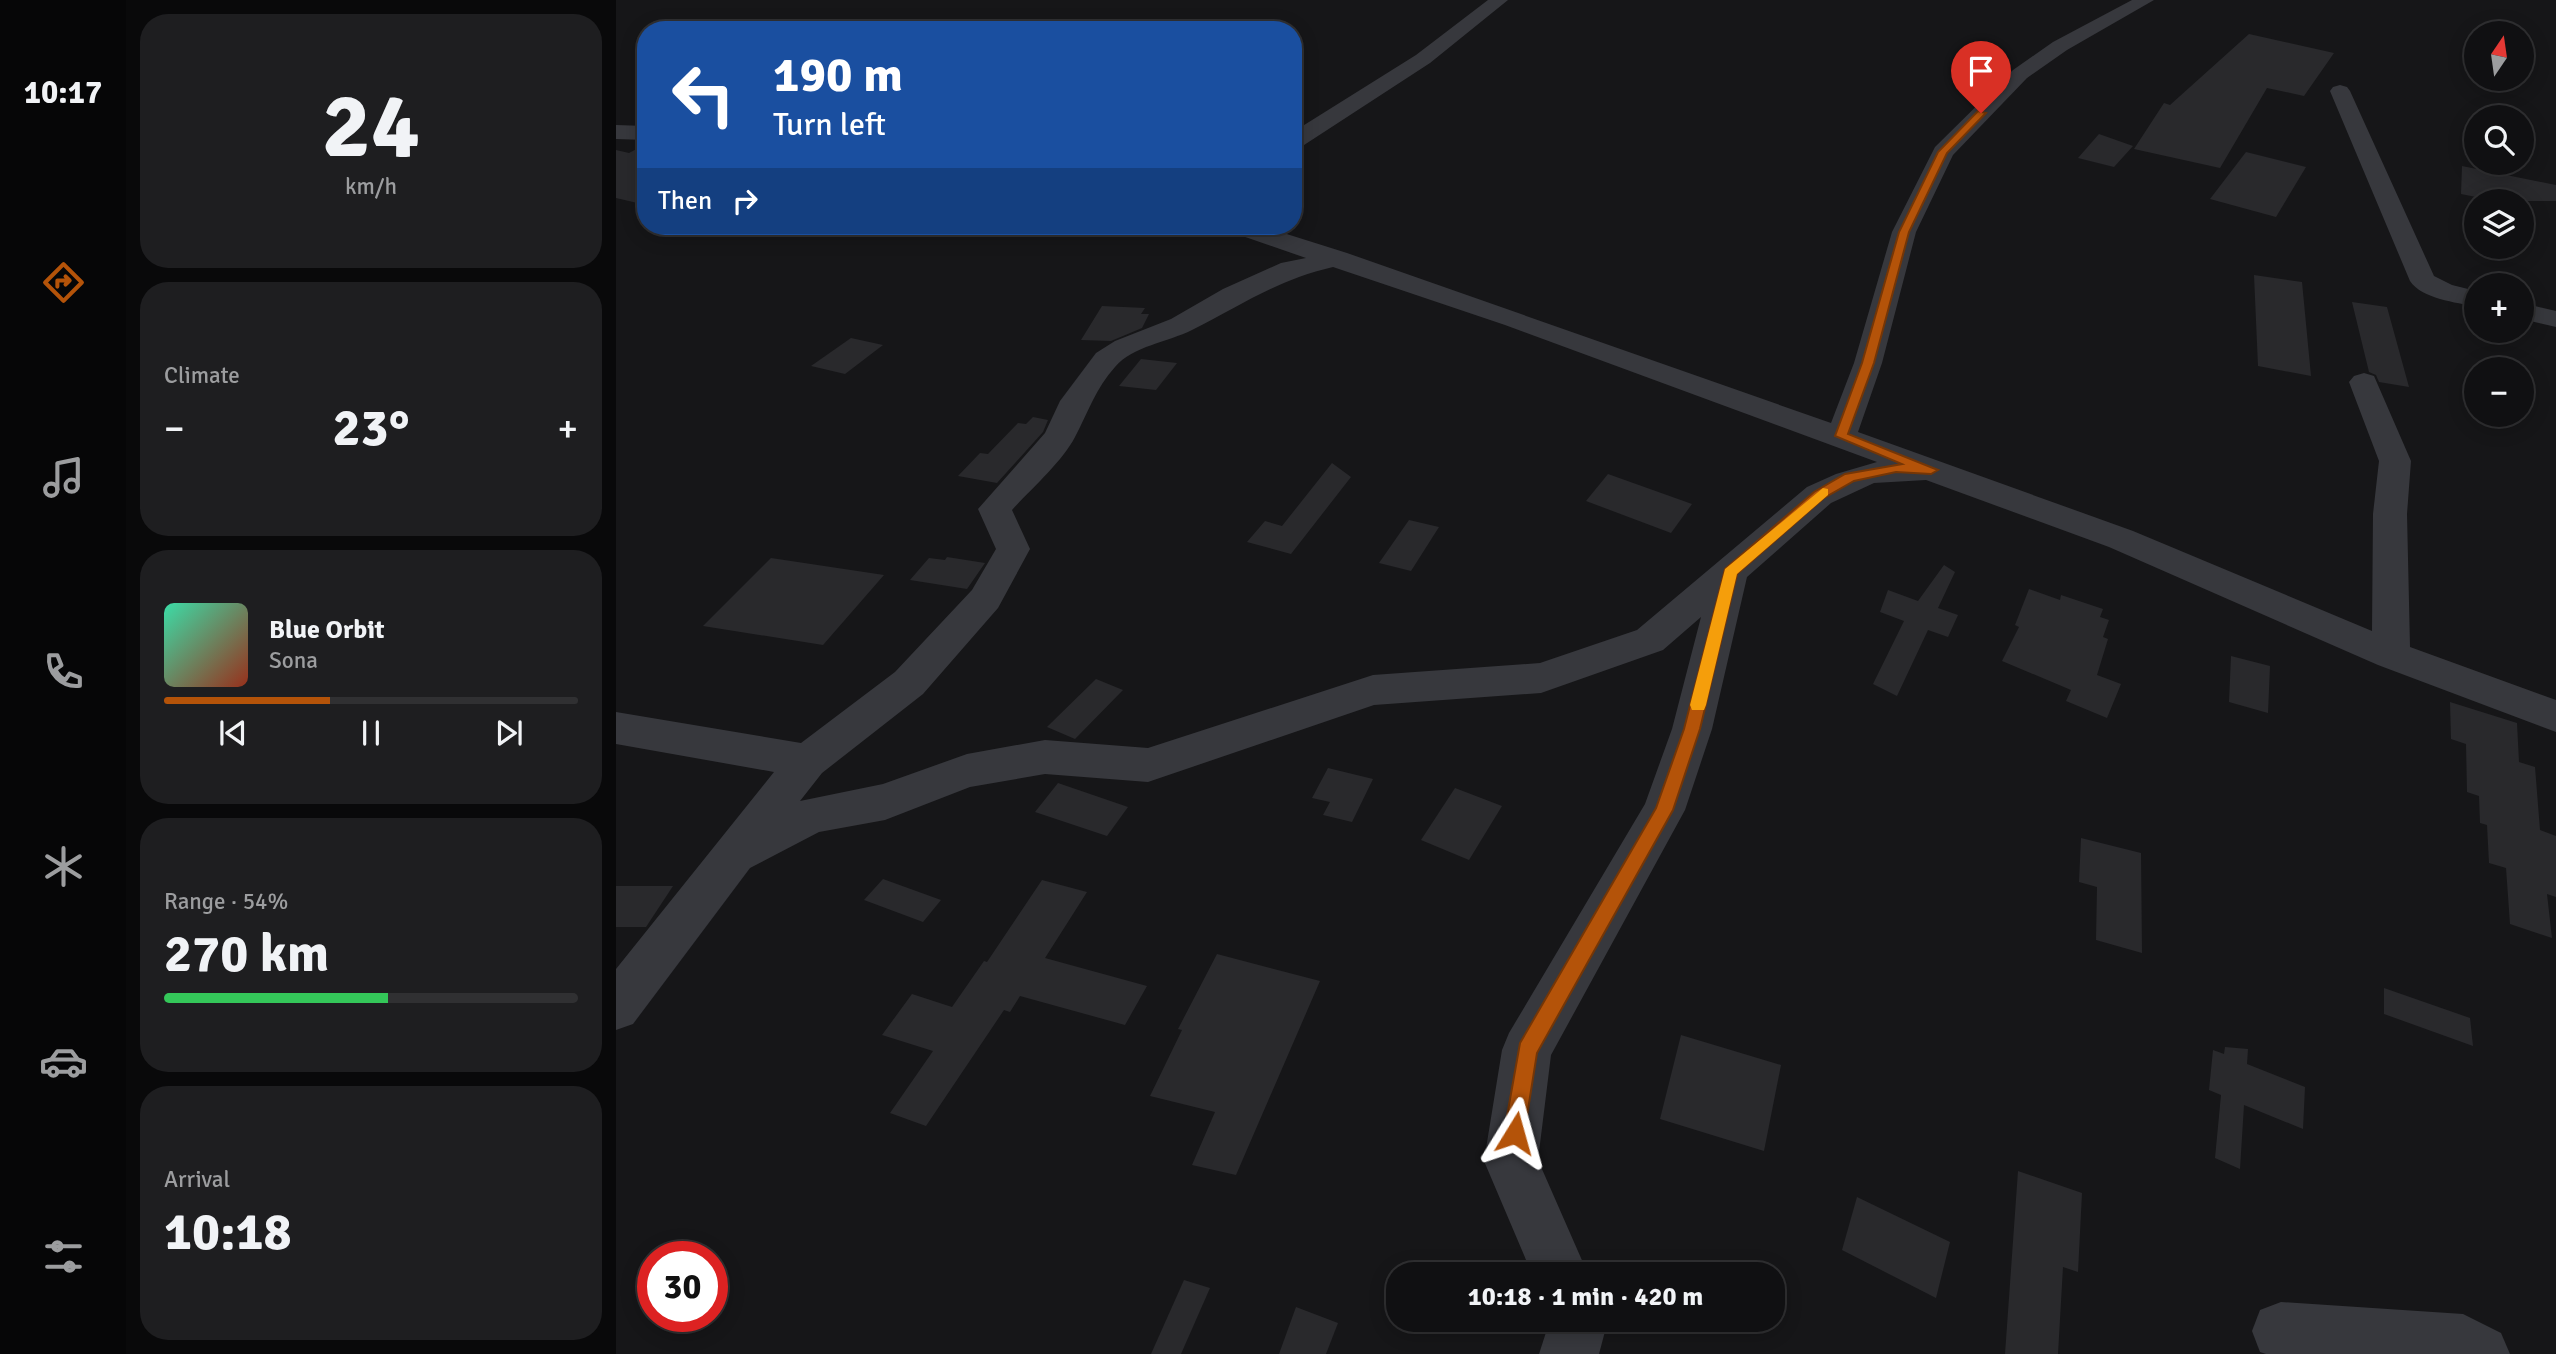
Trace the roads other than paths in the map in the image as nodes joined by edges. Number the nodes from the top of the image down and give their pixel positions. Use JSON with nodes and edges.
{"nodes":[{"id":1,"x":1499,"y":0,"type":"edge"},
{"id":2,"x":2144,"y":0,"type":"edge"},
{"id":3,"x":2340,"y":91,"type":"dead end"},
{"id":4,"x":616,"y":132,"type":"edge"},
{"id":5,"x":637,"y":133,"type":"edge"},
{"id":6,"x":1302,"y":136,"type":"edge"},
{"id":7,"x":1265,"y":235,"type":"edge"},
{"id":8,"x":1338,"y":258,"type":"junction"},
{"id":9,"x":2464,"y":296,"type":"edge"},
{"id":10,"x":2534,"y":314,"type":"edge"},
{"id":11,"x":2556,"y":319,"type":"edge"},
{"id":12,"x":2364,"y":382,"type":"dead end"},
{"id":13,"x":1841,"y":436,"type":"junction"},
{"id":14,"x":1931,"y":470,"type":"junction"},
{"id":15,"x":1730,"y":572,"type":"junction"},
{"id":16,"x":2391,"y":655,"type":"junction"},
{"id":17,"x":2556,"y":716,"type":"edge"},
{"id":18,"x":616,"y":727,"type":"edge"},
{"id":19,"x":807,"y":761,"type":"junction"},
{"id":20,"x":734,"y":854,"type":"junction"},
{"id":21,"x":616,"y":1007,"type":"edge"},
{"id":22,"x":1555,"y":1262,"type":"edge"},
{"id":23,"x":2281,"y":1331,"type":"dead end"},
{"id":24,"x":1575,"y":1332,"type":"edge"},
{"id":25,"x":1569,"y":1354,"type":"edge"},
{"id":26,"x":2480,"y":1354,"type":"edge"}],
"edges":[{"from":1,"to":6,"type":"street"},
{"from":2,"to":13,"type":"street"},
{"from":3,"to":9,"type":"street"},
{"from":4,"to":5,"type":"street"},
{"from":7,"to":8,"type":"street"},
{"from":8,"to":13,"type":"street"},
{"from":8,"to":19,"type":"street"},
{"from":10,"to":11,"type":"street"},
{"from":12,"to":16,"type":"street"},
{"from":13,"to":14,"type":"street"},
{"from":14,"to":15,"type":"street"},
{"from":14,"to":16,"type":"street"},
{"from":15,"to":20,"type":"street"},
{"from":15,"to":22,"type":"street"},
{"from":16,"to":17,"type":"street"},
{"from":18,"to":19,"type":"street"},
{"from":19,"to":20,"type":"street"},
{"from":20,"to":21,"type":"street"},
{"from":23,"to":26,"type":"street"},
{"from":24,"to":25,"type":"street"}]}
